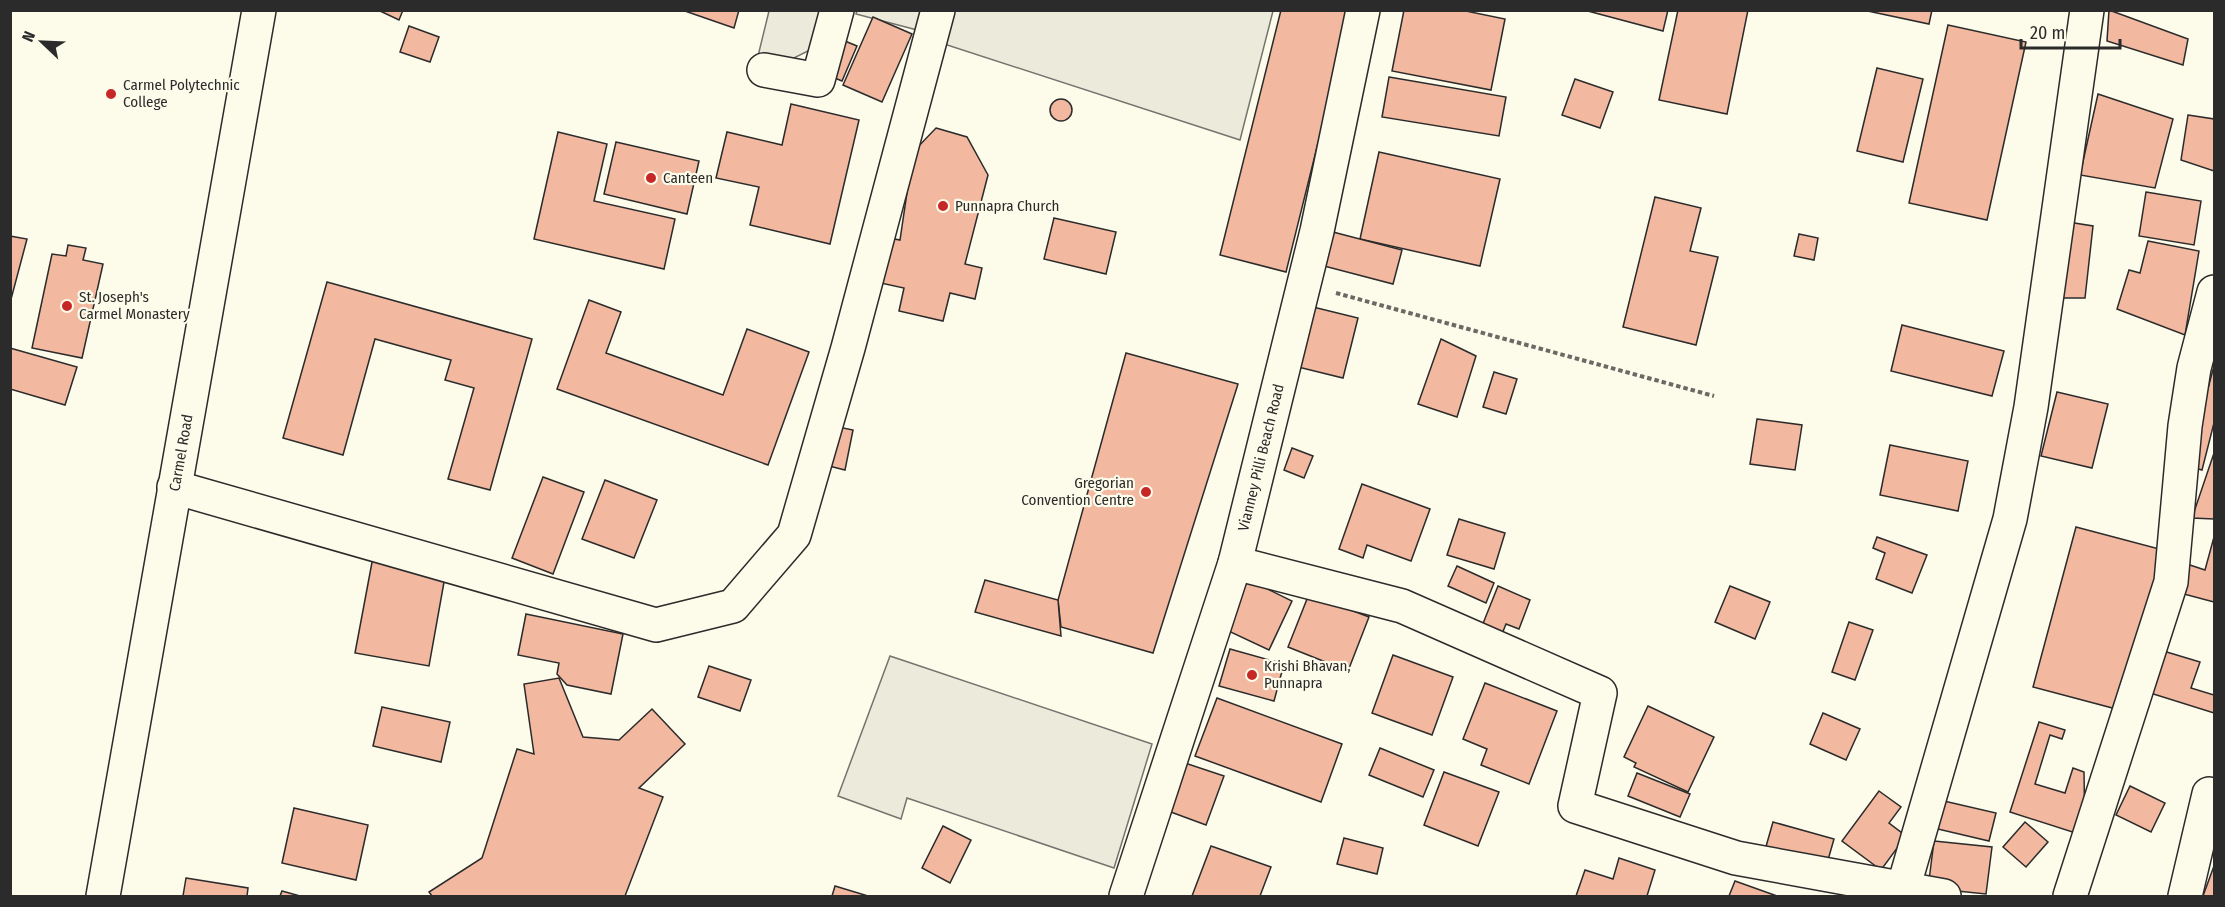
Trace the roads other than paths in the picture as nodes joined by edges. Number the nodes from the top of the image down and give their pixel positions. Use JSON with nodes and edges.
{"nodes":[{"id":1,"x":259,"y":10,"type":"edge"},
{"id":2,"x":837,"y":10,"type":"edge"},
{"id":3,"x":938,"y":10,"type":"edge"},
{"id":4,"x":1363,"y":10,"type":"edge"},
{"id":5,"x":2087,"y":10,"type":"edge"},
{"id":6,"x":764,"y":69,"type":"dead end"},
{"id":7,"x":2214,"y":292,"type":"edge"},
{"id":8,"x":174,"y":487,"type":"junction"},
{"id":9,"x":1234,"y":563,"type":"junction"},
{"id":10,"x":2210,"y":794,"type":"dead end"},
{"id":11,"x":1903,"y":889,"type":"junction"},
{"id":12,"x":103,"y":897,"type":"edge"},
{"id":13,"x":1126,"y":897,"type":"edge"},
{"id":14,"x":1944,"y":897,"type":"edge"},
{"id":15,"x":2070,"y":897,"type":"edge"},
{"id":16,"x":2185,"y":897,"type":"edge"}],
"edges":[{"from":1,"to":8,"type":"street","name":"Carmel Road"},
{"from":2,"to":6,"type":"street"},
{"from":3,"to":8,"type":"street"},
{"from":4,"to":9,"type":"street","name":"Vianney Pilli Beach Road"},
{"from":5,"to":11,"type":"street"},
{"from":7,"to":15,"type":"street"},
{"from":8,"to":12,"type":"street","name":"Carmel Road"},
{"from":9,"to":11,"type":"street"},
{"from":9,"to":13,"type":"street","name":"Vianney Pilli Beach Road"},
{"from":10,"to":16,"type":"street"},
{"from":11,"to":14,"type":"street"}]}
